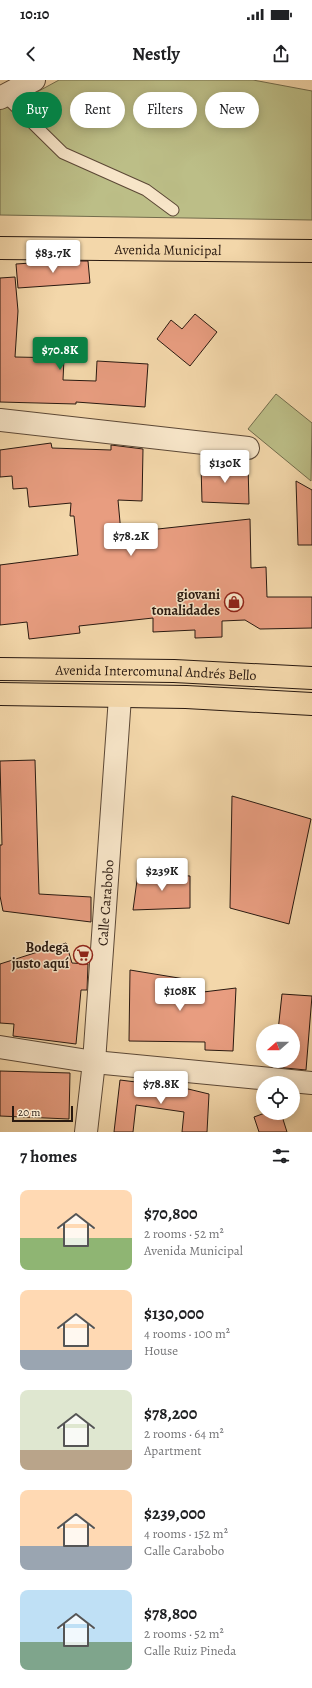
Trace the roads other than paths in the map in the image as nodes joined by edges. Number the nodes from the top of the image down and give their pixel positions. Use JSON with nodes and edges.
{"nodes":[{"id":1,"x":34,"y":80,"type":"edge"},
{"id":2,"x":3,"y":97,"type":"edge"},
{"id":3,"x":173,"y":210,"type":"dead end"},
{"id":4,"x":0,"y":235,"type":"edge"},
{"id":5,"x":312,"y":237,"type":"edge"},
{"id":6,"x":0,"y":248,"type":"edge"},
{"id":7,"x":312,"y":251,"type":"edge"},
{"id":8,"x":0,"y":420,"type":"edge"},
{"id":9,"x":248,"y":448,"type":"dead end"},
{"id":10,"x":0,"y":669,"type":"edge"},
{"id":11,"x":312,"y":678,"type":"edge"},
{"id":12,"x":0,"y":694,"type":"edge"},
{"id":13,"x":120,"y":697,"type":"junction"},
{"id":14,"x":312,"y":704,"type":"edge"},
{"id":15,"x":0,"y":1047,"type":"edge"},
{"id":16,"x":94,"y":1062,"type":"junction"},
{"id":17,"x":312,"y":1083,"type":"edge"},
{"id":18,"x":86,"y":1132,"type":"edge"}],
"edges":[{"from":1,"to":2,"type":"street"},
{"from":2,"to":3,"type":"lane"},
{"from":4,"to":5,"type":"highway","name":"Avenida Municipal"},
{"from":6,"to":7,"type":"highway","name":"Avenida Municipal"},
{"from":8,"to":9,"type":"street"},
{"from":10,"to":11,"type":"highway","name":"Avenida Intercomunal Andrés Bello"},
{"from":12,"to":13,"type":"highway","name":"Avenida Intercomunal Andrés Bello"},
{"from":13,"to":14,"type":"highway","name":"Avenida Intercomunal Andrés Bello"},
{"from":13,"to":16,"type":"street","name":"Calle Carabobo"},
{"from":15,"to":16,"type":"street"},
{"from":16,"to":17,"type":"street"},
{"from":16,"to":18,"type":"street","name":"Calle Carabobo"}]}
